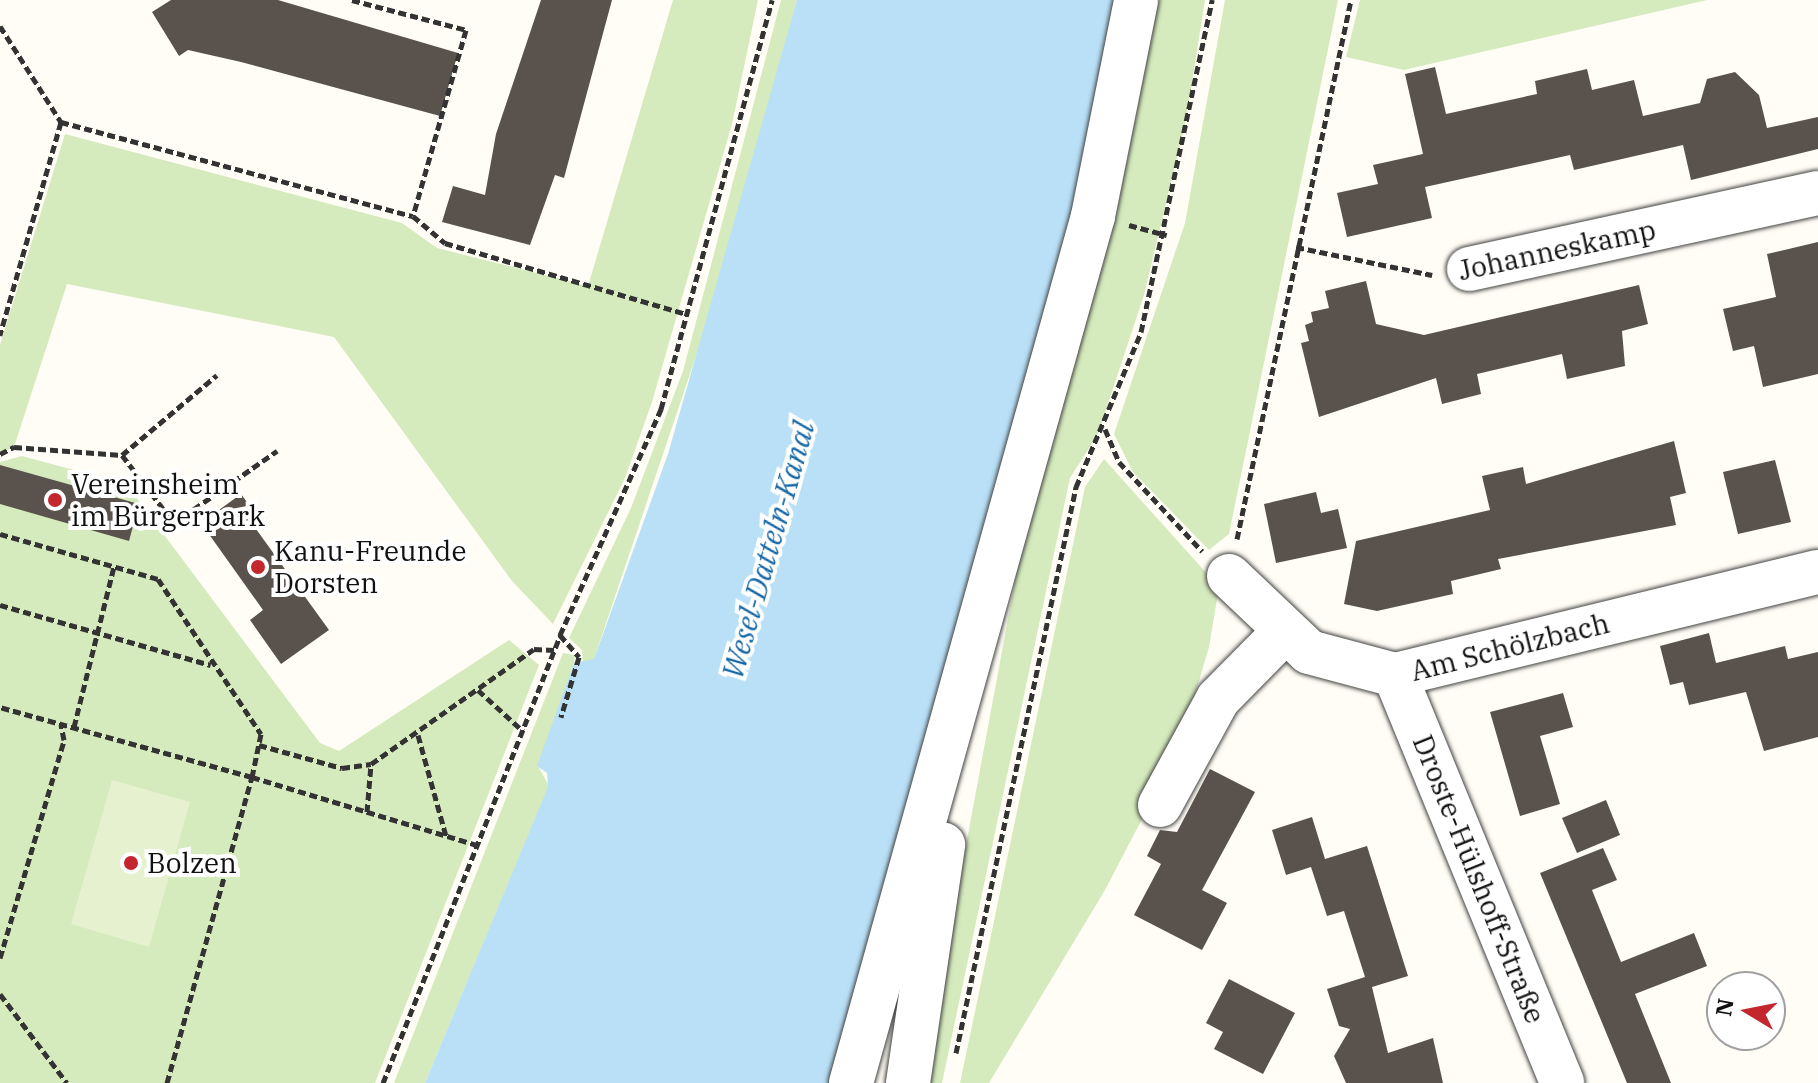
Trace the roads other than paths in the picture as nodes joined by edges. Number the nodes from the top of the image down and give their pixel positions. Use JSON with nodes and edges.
{"nodes":[{"id":1,"x":1136,"y":0,"type":"edge"},
{"id":2,"x":1818,"y":193,"type":"edge"},
{"id":3,"x":1469,"y":269,"type":"road end"},
{"id":4,"x":1818,"y":572,"type":"edge"},
{"id":5,"x":1229,"y":576,"type":"road end"},
{"id":6,"x":1285,"y":631,"type":"junction"},
{"id":7,"x":1395,"y":675,"type":"junction"},
{"id":8,"x":964,"y":688,"type":"junction"},
{"id":9,"x":1160,"y":805,"type":"dead end"},
{"id":10,"x":851,"y":1083,"type":"edge"},
{"id":11,"x":908,"y":1083,"type":"edge"},
{"id":12,"x":1562,"y":1083,"type":"edge"}],
"edges":[{"from":1,"to":8,"type":"street"},
{"from":2,"to":3,"type":"street","name":"Johanneskamp"},
{"from":4,"to":7,"type":"street","name":"Am Schölzbach"},
{"from":5,"to":6,"type":"street","name":"Am Schölzbach"},
{"from":6,"to":7,"type":"street","name":"Am Schölzbach"},
{"from":6,"to":9,"type":"street"},
{"from":7,"to":12,"type":"street","name":"Droste-Hülshoff-Straße"},
{"from":8,"to":10,"type":"street"},
{"from":8,"to":11,"type":"street"}]}
